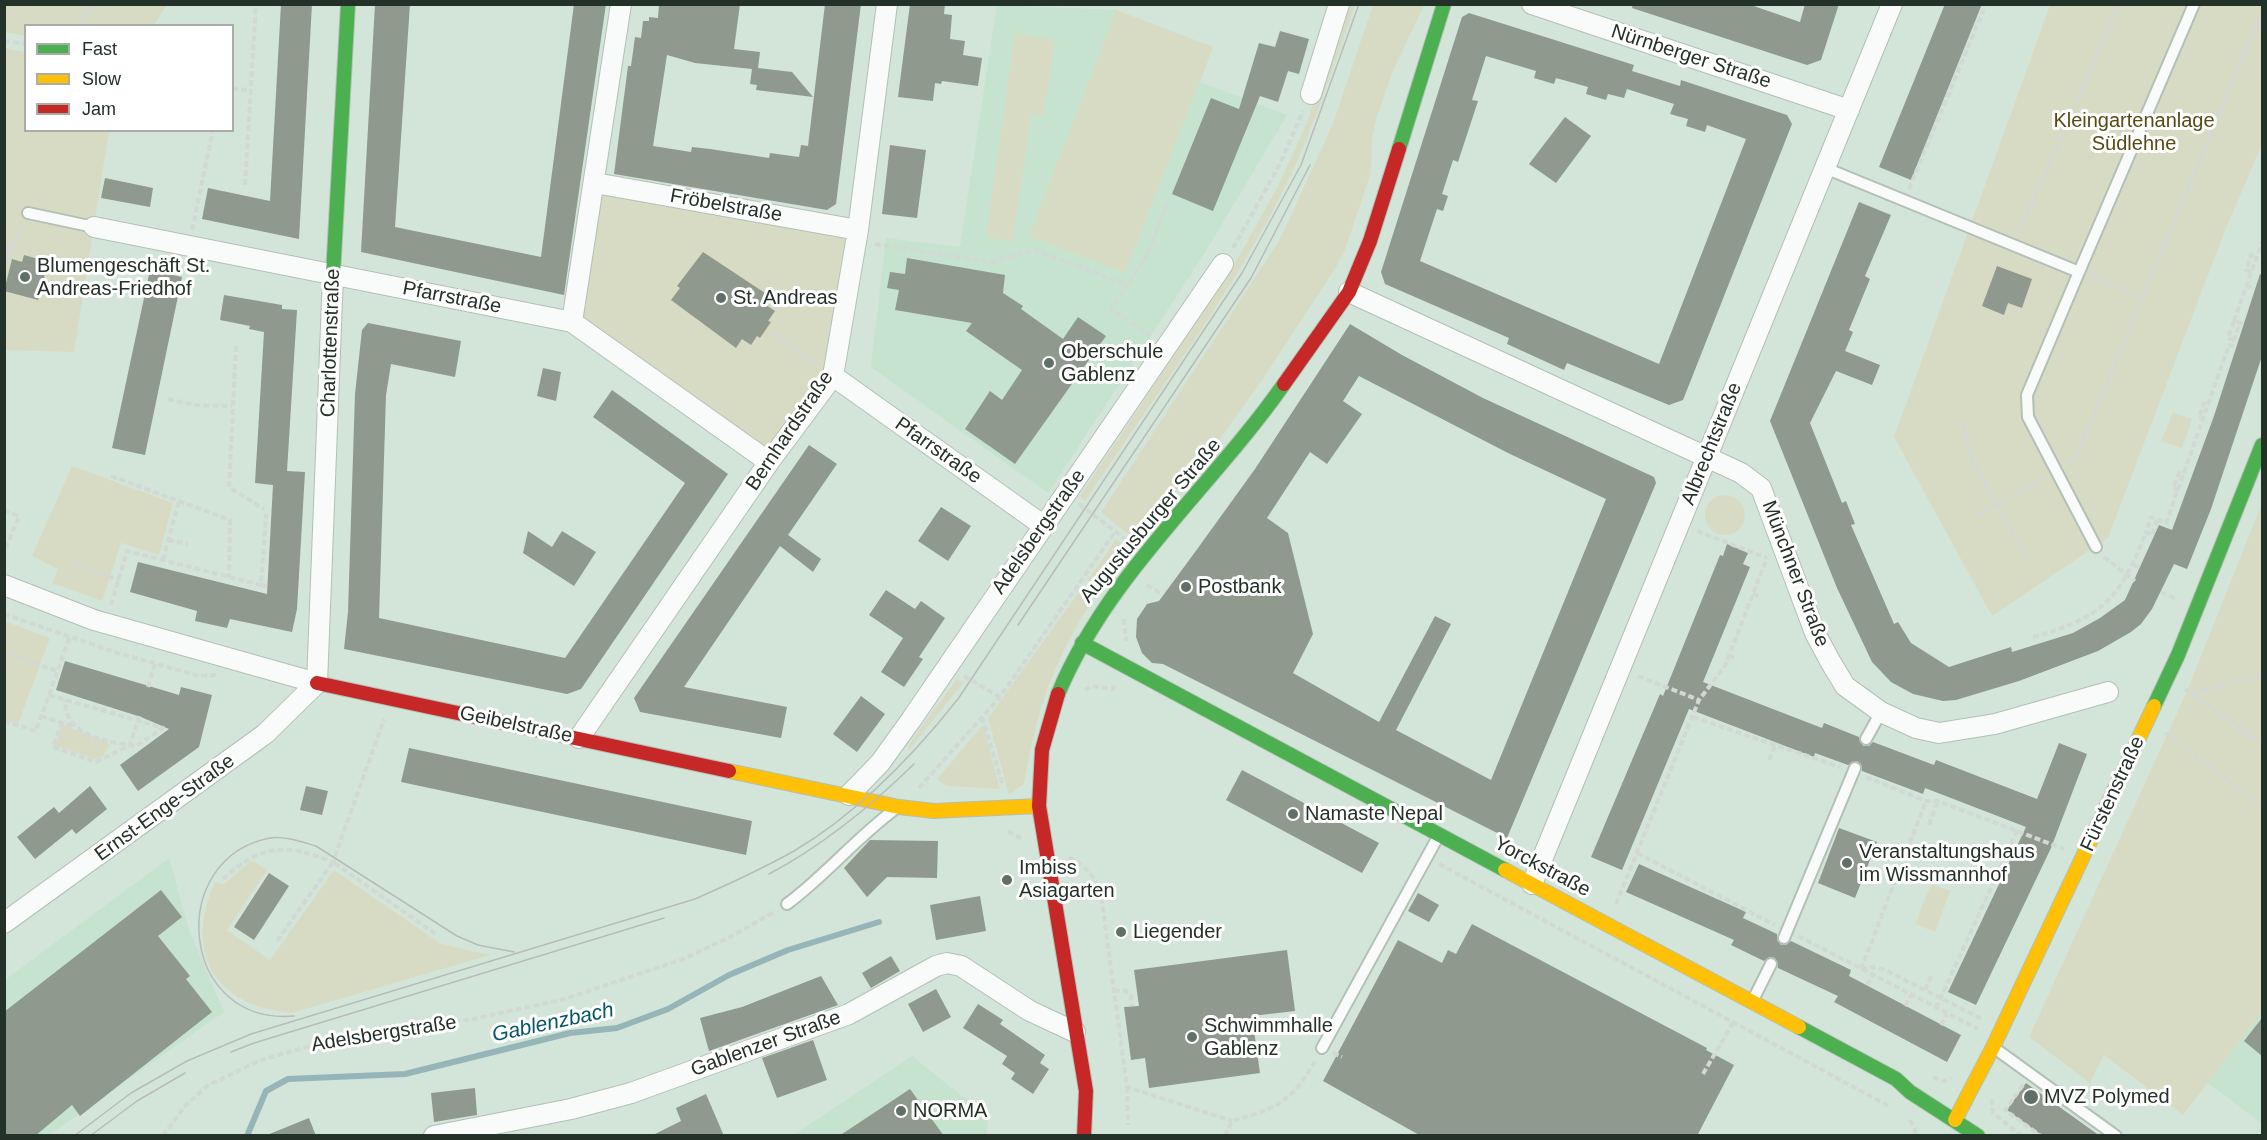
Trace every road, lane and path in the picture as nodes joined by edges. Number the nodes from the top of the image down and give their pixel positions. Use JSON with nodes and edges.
{"nodes":[{"id":1,"x":92,"y":4,"type":"edge"},
{"id":2,"x":256,"y":4,"type":"edge"},
{"id":3,"x":348,"y":4,"type":"edge"},
{"id":4,"x":621,"y":4,"type":"edge"},
{"id":5,"x":887,"y":4,"type":"edge"},
{"id":6,"x":1339,"y":4,"type":"edge"},
{"id":7,"x":1444,"y":4,"type":"edge"},
{"id":8,"x":1532,"y":4,"type":"edge"},
{"id":9,"x":1892,"y":4,"type":"edge"},
{"id":10,"x":1986,"y":4,"type":"edge"},
{"id":11,"x":2119,"y":4,"type":"edge"},
{"id":12,"x":2194,"y":4,"type":"edge"},
{"id":13,"x":2262,"y":12,"type":"edge"},
{"id":14,"x":82,"y":24,"type":"edge"},
{"id":15,"x":4,"y":41,"type":"edge"},
{"id":16,"x":24,"y":44,"type":"edge"},
{"id":17,"x":234,"y":89,"type":"edge"},
{"id":18,"x":251,"y":90,"type":"junction"},
{"id":19,"x":1311,"y":94,"type":"joint"},
{"id":20,"x":1849,"y":110,"type":"junction"},
{"id":21,"x":213,"y":132,"type":"edge"},
{"id":22,"x":1825,"y":168,"type":"junction"},
{"id":23,"x":595,"y":183,"type":"junction"},
{"id":24,"x":245,"y":184,"type":"dead end"},
{"id":25,"x":1168,"y":200,"type":"dead end"},
{"id":26,"x":1904,"y":201,"type":"junction"},
{"id":27,"x":28,"y":213,"type":"joint"},
{"id":28,"x":94,"y":227,"type":"joint"},
{"id":29,"x":857,"y":235,"type":"junction"},
{"id":30,"x":2262,"y":242,"type":"edge"},
{"id":31,"x":189,"y":245,"type":"junction"},
{"id":32,"x":2015,"y":245,"type":"junction"},
{"id":33,"x":4,"y":246,"type":"edge"},
{"id":34,"x":12,"y":248,"type":"junction"},
{"id":35,"x":2261,"y":248,"type":"edge"},
{"id":36,"x":1223,"y":264,"type":"joint"},
{"id":37,"x":4,"y":266,"type":"edge"},
{"id":38,"x":2079,"y":272,"type":"junction"},
{"id":39,"x":333,"y":275,"type":"junction"},
{"id":40,"x":1127,"y":285,"type":"junction"},
{"id":41,"x":2246,"y":286,"type":"junction"},
{"id":42,"x":2255,"y":288,"type":"dead end"},
{"id":43,"x":1349,"y":292,"type":"junction"},
{"id":44,"x":2142,"y":298,"type":"junction"},
{"id":45,"x":572,"y":322,"type":"junction"},
{"id":46,"x":773,"y":333,"type":"dead end"},
{"id":47,"x":236,"y":345,"type":"dead end"},
{"id":48,"x":1167,"y":346,"type":"junction"},
{"id":49,"x":806,"y":357,"type":"dead end"},
{"id":50,"x":2224,"y":360,"type":"junction"},
{"id":51,"x":2231,"y":362,"type":"dead end"},
{"id":52,"x":833,"y":376,"type":"junction"},
{"id":53,"x":2212,"y":396,"type":"junction"},
{"id":54,"x":168,"y":399,"type":"dead end"},
{"id":55,"x":2220,"y":399,"type":"dead end"},
{"id":56,"x":232,"y":406,"type":"junction"},
{"id":57,"x":1963,"y":422,"type":"dead end"},
{"id":58,"x":2201,"y":431,"type":"junction"},
{"id":59,"x":2208,"y":434,"type":"dead end"},
{"id":60,"x":2262,"y":445,"type":"edge"},
{"id":61,"x":1707,"y":458,"type":"junction"},
{"id":62,"x":769,"y":462,"type":"junction"},
{"id":63,"x":2188,"y":467,"type":"junction"},
{"id":64,"x":2195,"y":469,"type":"dead end"},
{"id":65,"x":2055,"y":473,"type":"junction"},
{"id":66,"x":111,"y":476,"type":"dead end"},
{"id":67,"x":1066,"y":494,"type":"junction"},
{"id":68,"x":179,"y":501,"type":"junction"},
{"id":69,"x":2175,"y":501,"type":"junction"},
{"id":70,"x":1999,"y":504,"type":"junction"},
{"id":71,"x":2182,"y":504,"type":"dead end"},
{"id":72,"x":264,"y":509,"type":"dead end"},
{"id":73,"x":4,"y":510,"type":"edge"},
{"id":74,"x":266,"y":514,"type":"dead end"},
{"id":75,"x":1977,"y":515,"type":"dead end"},
{"id":76,"x":2166,"y":523,"type":"junction"},
{"id":77,"x":1044,"y":526,"type":"junction"},
{"id":78,"x":2174,"y":526,"type":"dead end"},
{"id":79,"x":1695,"y":531,"type":"dead end"},
{"id":80,"x":168,"y":540,"type":"junction"},
{"id":81,"x":188,"y":544,"type":"dead end"},
{"id":82,"x":2096,"y":547,"type":"joint"},
{"id":83,"x":4,"y":554,"type":"edge"},
{"id":84,"x":2026,"y":557,"type":"dead end"},
{"id":85,"x":1767,"y":558,"type":"dead end"},
{"id":86,"x":163,"y":560,"type":"junction"},
{"id":87,"x":74,"y":564,"type":"dead end"},
{"id":88,"x":2133,"y":565,"type":"junction"},
{"id":89,"x":2141,"y":568,"type":"dead end"},
{"id":90,"x":1760,"y":575,"type":"dead end"},
{"id":91,"x":2128,"y":576,"type":"junction"},
{"id":92,"x":229,"y":577,"type":"junction"},
{"id":93,"x":119,"y":580,"type":"junction"},
{"id":94,"x":2135,"y":581,"type":"dead end"},
{"id":95,"x":4,"y":585,"type":"edge"},
{"id":96,"x":261,"y":585,"type":"junction"},
{"id":97,"x":268,"y":586,"type":"dead end"},
{"id":98,"x":1152,"y":588,"type":"dead end"},
{"id":99,"x":1753,"y":594,"type":"junction"},
{"id":100,"x":1163,"y":595,"type":"dead end"},
{"id":101,"x":1761,"y":597,"type":"dead end"},
{"id":102,"x":1129,"y":611,"type":"dead end"},
{"id":103,"x":106,"y":623,"type":"junction"},
{"id":104,"x":69,"y":637,"type":"dead end"},
{"id":105,"x":2033,"y":637,"type":"dead end"},
{"id":106,"x":1082,"y":643,"type":"junction"},
{"id":107,"x":8,"y":654,"type":"dead end"},
{"id":108,"x":1728,"y":655,"type":"junction"},
{"id":109,"x":1736,"y":659,"type":"dead end"},
{"id":110,"x":155,"y":664,"type":"dead end"},
{"id":111,"x":1125,"y":666,"type":"junction"},
{"id":112,"x":1620,"y":669,"type":"junction"},
{"id":113,"x":57,"y":671,"type":"junction"},
{"id":114,"x":2262,"y":675,"type":"edge"},
{"id":115,"x":966,"y":677,"type":"dead end"},
{"id":116,"x":317,"y":682,"type":"junction"},
{"id":117,"x":148,"y":687,"type":"dead end"},
{"id":118,"x":2183,"y":688,"type":"dead end"},
{"id":119,"x":2108,"y":692,"type":"dead end"},
{"id":120,"x":1080,"y":693,"type":"dead end"},
{"id":121,"x":2192,"y":693,"type":"junction"},
{"id":122,"x":49,"y":695,"type":"junction"},
{"id":123,"x":1000,"y":697,"type":"junction"},
{"id":124,"x":391,"y":698,"type":"junction"},
{"id":125,"x":65,"y":700,"type":"junction"},
{"id":126,"x":1699,"y":700,"type":"junction"},
{"id":127,"x":1881,"y":712,"type":"junction"},
{"id":128,"x":41,"y":716,"type":"junction"},
{"id":129,"x":982,"y":717,"type":"junction"},
{"id":130,"x":1693,"y":717,"type":"junction"},
{"id":131,"x":138,"y":719,"type":"junction"},
{"id":132,"x":4,"y":721,"type":"edge"},
{"id":133,"x":62,"y":722,"type":"junction"},
{"id":134,"x":76,"y":727,"type":"junction"},
{"id":135,"x":2162,"y":731,"type":"dead end"},
{"id":136,"x":579,"y":738,"type":"junction"},
{"id":137,"x":1866,"y":739,"type":"dead end"},
{"id":138,"x":2262,"y":744,"type":"edge"},
{"id":139,"x":1775,"y":745,"type":"junction"},
{"id":140,"x":130,"y":746,"type":"junction"},
{"id":141,"x":1769,"y":760,"type":"dead end"},
{"id":142,"x":1821,"y":761,"type":"dead end"},
{"id":143,"x":1855,"y":768,"type":"dead end"},
{"id":144,"x":849,"y":795,"type":"junction"},
{"id":145,"x":1913,"y":796,"type":"dead end"},
{"id":146,"x":1926,"y":801,"type":"junction"},
{"id":147,"x":1938,"y":801,"type":"junction"},
{"id":148,"x":1039,"y":806,"type":"junction"},
{"id":149,"x":2262,"y":806,"type":"edge"},
{"id":150,"x":899,"y":807,"type":"junction"},
{"id":151,"x":1005,"y":807,"type":"junction"},
{"id":152,"x":1929,"y":825,"type":"dead end"},
{"id":153,"x":2018,"y":830,"type":"junction"},
{"id":154,"x":1439,"y":835,"type":"junction"},
{"id":155,"x":1637,"y":854,"type":"junction"},
{"id":156,"x":2083,"y":857,"type":"junction"},
{"id":157,"x":1427,"y":858,"type":"junction"},
{"id":158,"x":333,"y":862,"type":"junction"},
{"id":159,"x":1662,"y":866,"type":"junction"},
{"id":160,"x":1659,"y":873,"type":"dead end"},
{"id":161,"x":223,"y":879,"type":"dead end"},
{"id":162,"x":1532,"y":884,"type":"junction"},
{"id":163,"x":787,"y":904,"type":"joint"},
{"id":164,"x":1767,"y":921,"type":"junction"},
{"id":165,"x":4,"y":923,"type":"edge"},
{"id":166,"x":1607,"y":924,"type":"junction"},
{"id":167,"x":1764,"y":928,"type":"dead end"},
{"id":168,"x":1785,"y":934,"type":"junction"},
{"id":169,"x":437,"y":935,"type":"dead end"},
{"id":170,"x":1806,"y":940,"type":"junction"},
{"id":171,"x":277,"y":941,"type":"dead end"},
{"id":172,"x":1802,"y":946,"type":"dead end"},
{"id":173,"x":1839,"y":957,"type":"junction"},
{"id":174,"x":1836,"y":963,"type":"dead end"},
{"id":175,"x":1771,"y":964,"type":"dead end"},
{"id":176,"x":1861,"y":969,"type":"junction"},
{"id":177,"x":1932,"y":974,"type":"dead end"},
{"id":178,"x":1873,"y":975,"type":"junction"},
{"id":179,"x":1867,"y":985,"type":"dead end"},
{"id":180,"x":1925,"y":990,"type":"junction"},
{"id":181,"x":1911,"y":995,"type":"junction"},
{"id":182,"x":1940,"y":997,"type":"junction"},
{"id":183,"x":1750,"y":1001,"type":"junction"},
{"id":184,"x":1132,"y":1006,"type":"dead end"},
{"id":185,"x":1905,"y":1006,"type":"dead end"},
{"id":186,"x":1936,"y":1008,"type":"junction"},
{"id":187,"x":1947,"y":1014,"type":"junction"},
{"id":188,"x":1733,"y":1023,"type":"junction"},
{"id":189,"x":1941,"y":1025,"type":"dead end"},
{"id":190,"x":2002,"y":1028,"type":"junction"},
{"id":191,"x":1977,"y":1029,"type":"dead end"},
{"id":192,"x":1075,"y":1032,"type":"junction"},
{"id":193,"x":1993,"y":1047,"type":"junction"},
{"id":194,"x":1322,"y":1048,"type":"joint"},
{"id":195,"x":1955,"y":1073,"type":"dead end"},
{"id":196,"x":1703,"y":1074,"type":"dead end"},
{"id":197,"x":1934,"y":1078,"type":"dead end"},
{"id":198,"x":2026,"y":1082,"type":"dead end"},
{"id":199,"x":1127,"y":1087,"type":"junction"},
{"id":200,"x":1992,"y":1095,"type":"dead end"},
{"id":201,"x":1898,"y":1111,"type":"dead end"},
{"id":202,"x":1908,"y":1116,"type":"dead end"},
{"id":203,"x":1232,"y":1121,"type":"junction"},
{"id":204,"x":1128,"y":1125,"type":"dead end"},
{"id":205,"x":1951,"y":1128,"type":"edge"},
{"id":206,"x":163,"y":1136,"type":"edge"},
{"id":207,"x":434,"y":1136,"type":"edge"},
{"id":208,"x":1084,"y":1136,"type":"edge"},
{"id":209,"x":1225,"y":1136,"type":"edge"},
{"id":210,"x":1915,"y":1136,"type":"edge"},
{"id":211,"x":1978,"y":1136,"type":"edge"},
{"id":212,"x":2022,"y":1136,"type":"edge"},
{"id":213,"x":2041,"y":1136,"type":"edge"},
{"id":214,"x":2116,"y":1136,"type":"edge"}],
"edges":[{"from":1,"to":14,"type":"path"},
{"from":2,"to":18,"type":"path"},
{"from":3,"to":39,"type":"main road","name":"Charlottenstraße"},
{"from":4,"to":23,"type":"street"},
{"from":5,"to":29,"type":"street","name":"Bernhardstraße"},
{"from":6,"to":19,"type":"street"},
{"from":7,"to":43,"type":"main road","name":"Augustusburger Straße"},
{"from":8,"to":20,"type":"street","name":"Nürnberger Straße"},
{"from":9,"to":20,"type":"street","name":"Albrechtstraße"},
{"from":10,"to":26,"type":"path"},
{"from":11,"to":32,"type":"path"},
{"from":12,"to":38,"type":"lane"},
{"from":13,"to":44,"type":"path"},
{"from":15,"to":16,"type":"path"},
{"from":17,"to":18,"type":"path"},
{"from":18,"to":24,"type":"path"},
{"from":19,"to":36,"type":"path"},
{"from":20,"to":22,"type":"street","name":"Albrechtstraße"},
{"from":21,"to":31,"type":"path"},
{"from":22,"to":26,"type":"lane"},
{"from":22,"to":61,"type":"street","name":"Albrechtstraße"},
{"from":23,"to":29,"type":"street","name":"Fröbelstraße"},
{"from":23,"to":45,"type":"street"},
{"from":25,"to":40,"type":"path"},
{"from":26,"to":32,"type":"lane"},
{"from":27,"to":28,"type":"lane"},
{"from":27,"to":34,"type":"path"},
{"from":28,"to":31,"type":"street","name":"Pfarrstraße"},
{"from":29,"to":40,"type":"path"},
{"from":29,"to":52,"type":"street","name":"Bernhardstraße"},
{"from":30,"to":35,"type":"path"},
{"from":31,"to":39,"type":"street","name":"Pfarrstraße"},
{"from":32,"to":38,"type":"lane"},
{"from":33,"to":34,"type":"path"},
{"from":34,"to":37,"type":"path"},
{"from":35,"to":41,"type":"path"},
{"from":36,"to":48,"type":"street","name":"Adelsbergstraße"},
{"from":38,"to":44,"type":"path"},
{"from":38,"to":65,"type":"lane"},
{"from":39,"to":45,"type":"street","name":"Pfarrstraße"},
{"from":39,"to":116,"type":"street","name":"Charlottenstraße"},
{"from":40,"to":48,"type":"path"},
{"from":41,"to":42,"type":"path"},
{"from":41,"to":50,"type":"path"},
{"from":43,"to":61,"type":"street","name":"Münchner Straße"},
{"from":43,"to":106,"type":"main road","name":"Augustusburger Straße"},
{"from":44,"to":65,"type":"path"},
{"from":45,"to":62,"type":"street","name":"Pfarrstraße"},
{"from":46,"to":49,"type":"path"},
{"from":47,"to":56,"type":"path"},
{"from":48,"to":67,"type":"street","name":"Adelsbergstraße"},
{"from":50,"to":51,"type":"path"},
{"from":50,"to":53,"type":"path"},
{"from":52,"to":62,"type":"street","name":"Bernhardstraße"},
{"from":52,"to":77,"type":"street","name":"Pfarrstraße"},
{"from":53,"to":55,"type":"path"},
{"from":53,"to":58,"type":"path"},
{"from":54,"to":56,"type":"path"},
{"from":56,"to":72,"type":"path"},
{"from":57,"to":70,"type":"path"},
{"from":58,"to":59,"type":"path"},
{"from":58,"to":63,"type":"path"},
{"from":60,"to":156,"type":"main road","name":"Fürstenstraße"},
{"from":61,"to":112,"type":"street","name":"Albrechtstraße"},
{"from":61,"to":127,"type":"street","name":"Münchner Straße"},
{"from":62,"to":136,"type":"street","name":"Bernhardstraße"},
{"from":63,"to":64,"type":"path"},
{"from":63,"to":69,"type":"path"},
{"from":65,"to":70,"type":"path"},
{"from":65,"to":82,"type":"lane"},
{"from":66,"to":68,"type":"path"},
{"from":67,"to":77,"type":"street","name":"Adelsbergstraße"},
{"from":67,"to":123,"type":"path"},
{"from":68,"to":80,"type":"path"},
{"from":68,"to":92,"type":"path"},
{"from":69,"to":71,"type":"path"},
{"from":69,"to":76,"type":"path"},
{"from":70,"to":75,"type":"path"},
{"from":70,"to":84,"type":"path"},
{"from":73,"to":83,"type":"path"},
{"from":74,"to":96,"type":"path"},
{"from":76,"to":78,"type":"path"},
{"from":76,"to":88,"type":"path"},
{"from":77,"to":144,"type":"street","name":"Adelsbergstraße"},
{"from":79,"to":85,"type":"path"},
{"from":80,"to":81,"type":"path"},
{"from":80,"to":86,"type":"path"},
{"from":82,"to":91,"type":"path"},
{"from":86,"to":92,"type":"path"},
{"from":86,"to":93,"type":"path"},
{"from":87,"to":93,"type":"path"},
{"from":88,"to":89,"type":"path"},
{"from":88,"to":91,"type":"path"},
{"from":90,"to":99,"type":"path"},
{"from":91,"to":94,"type":"path"},
{"from":91,"to":105,"type":"path"},
{"from":92,"to":96,"type":"path"},
{"from":93,"to":103,"type":"path"},
{"from":95,"to":103,"type":"street","name":"Geibelstraße"},
{"from":96,"to":97,"type":"path"},
{"from":98,"to":100,"type":"path"},
{"from":99,"to":101,"type":"path"},
{"from":99,"to":108,"type":"path"},
{"from":102,"to":111,"type":"path"},
{"from":103,"to":116,"type":"street","name":"Geibelstraße"},
{"from":104,"to":113,"type":"path"},
{"from":106,"to":111,"type":"main road","name":"Yorckstraße"},
{"from":106,"to":148,"type":"main road","name":"Augustusburger Straße"},
{"from":107,"to":113,"type":"path"},
{"from":108,"to":109,"type":"path"},
{"from":108,"to":126,"type":"path"},
{"from":110,"to":117,"type":"path"},
{"from":111,"to":120,"type":"path"},
{"from":111,"to":154,"type":"main road","name":"Yorckstraße"},
{"from":112,"to":126,"type":"path"},
{"from":112,"to":162,"type":"street","name":"Albrechtstraße"},
{"from":113,"to":122,"type":"path"},
{"from":114,"to":121,"type":"path"},
{"from":115,"to":123,"type":"path"},
{"from":116,"to":124,"type":"main road","name":"Geibelstraße"},
{"from":116,"to":165,"type":"street","name":"Ernst-Enge-Straße"},
{"from":118,"to":121,"type":"path"},
{"from":119,"to":127,"type":"street","name":"Münchner Straße"},
{"from":121,"to":138,"type":"path"},
{"from":122,"to":125,"type":"path"},
{"from":122,"to":128,"type":"path"},
{"from":123,"to":129,"type":"path"},
{"from":124,"to":136,"type":"main road","name":"Geibelstraße"},
{"from":124,"to":158,"type":"path"},
{"from":125,"to":131,"type":"path"},
{"from":125,"to":134,"type":"path"},
{"from":126,"to":130,"type":"path"},
{"from":127,"to":137,"type":"lane"},
{"from":128,"to":132,"type":"path"},
{"from":128,"to":133,"type":"path"},
{"from":129,"to":150,"type":"path"},
{"from":129,"to":151,"type":"path"},
{"from":130,"to":139,"type":"path"},
{"from":130,"to":155,"type":"path"},
{"from":131,"to":140,"type":"path"},
{"from":131,"to":140,"type":"path"},
{"from":133,"to":134,"type":"path"},
{"from":133,"to":140,"type":"path"},
{"from":134,"to":140,"type":"path"},
{"from":135,"to":149,"type":"path"},
{"from":136,"to":144,"type":"main road","name":"Geibelstraße"},
{"from":139,"to":141,"type":"path"},
{"from":139,"to":142,"type":"path"},
{"from":143,"to":168,"type":"lane"},
{"from":144,"to":150,"type":"main road","name":"Geibelstraße"},
{"from":145,"to":146,"type":"path"},
{"from":146,"to":147,"type":"path"},
{"from":146,"to":176,"type":"path"},
{"from":147,"to":152,"type":"path"},
{"from":147,"to":153,"type":"path"},
{"from":148,"to":151,"type":"main road","name":"Geibelstraße"},
{"from":148,"to":192,"type":"main road","name":"Augustusburger Straße"},
{"from":150,"to":151,"type":"main road","name":"Geibelstraße"},
{"from":150,"to":163,"type":"lane"},
{"from":153,"to":156,"type":"path"},
{"from":153,"to":182,"type":"path"},
{"from":154,"to":157,"type":"lane"},
{"from":154,"to":162,"type":"main road","name":"Yorckstraße"},
{"from":155,"to":159,"type":"path"},
{"from":155,"to":166,"type":"path"},
{"from":156,"to":190,"type":"main road","name":"Fürstenstraße"},
{"from":157,"to":188,"type":"path"},
{"from":157,"to":194,"type":"lane"},
{"from":158,"to":161,"type":"path"},
{"from":158,"to":169,"type":"path"},
{"from":158,"to":171,"type":"path"},
{"from":159,"to":160,"type":"path"},
{"from":159,"to":164,"type":"path"},
{"from":162,"to":166,"type":"main road","name":"Yorckstraße"},
{"from":163,"to":206,"type":"path","name":"Adelsbergstraße"},
{"from":164,"to":167,"type":"path"},
{"from":164,"to":168,"type":"path"},
{"from":166,"to":183,"type":"main road","name":"Yorckstraße"},
{"from":168,"to":170,"type":"path"},
{"from":170,"to":172,"type":"path"},
{"from":170,"to":173,"type":"path"},
{"from":173,"to":174,"type":"path"},
{"from":173,"to":176,"type":"path"},
{"from":175,"to":183,"type":"lane"},
{"from":176,"to":178,"type":"path"},
{"from":176,"to":180,"type":"path"},
{"from":177,"to":180,"type":"path"},
{"from":178,"to":179,"type":"path"},
{"from":178,"to":181,"type":"path"},
{"from":180,"to":182,"type":"path"},
{"from":181,"to":185,"type":"path"},
{"from":181,"to":186,"type":"path"},
{"from":182,"to":186,"type":"path"},
{"from":182,"to":190,"type":"path"},
{"from":183,"to":188,"type":"path"},
{"from":183,"to":205,"type":"main road","name":"Yorckstraße"},
{"from":184,"to":199,"type":"path"},
{"from":186,"to":187,"type":"path"},
{"from":187,"to":189,"type":"path"},
{"from":187,"to":191,"type":"path"},
{"from":188,"to":196,"type":"path"},
{"from":188,"to":201,"type":"path"},
{"from":190,"to":193,"type":"main road","name":"Fürstenstraße"},
{"from":192,"to":207,"type":"street","name":"Gablenzer Straße"},
{"from":192,"to":208,"type":"main road","name":"Augustusburger Straße"},
{"from":193,"to":205,"type":"main road","name":"Fürstenstraße"},
{"from":193,"to":214,"type":"lane"},
{"from":194,"to":203,"type":"path"},
{"from":195,"to":197,"type":"path"},
{"from":198,"to":213,"type":"path"},
{"from":199,"to":203,"type":"path"},
{"from":199,"to":204,"type":"path"},
{"from":200,"to":212,"type":"path"},
{"from":202,"to":210,"type":"path"},
{"from":203,"to":209,"type":"path"},
{"from":205,"to":211,"type":"main road","name":"Yorckstraße"}]}
